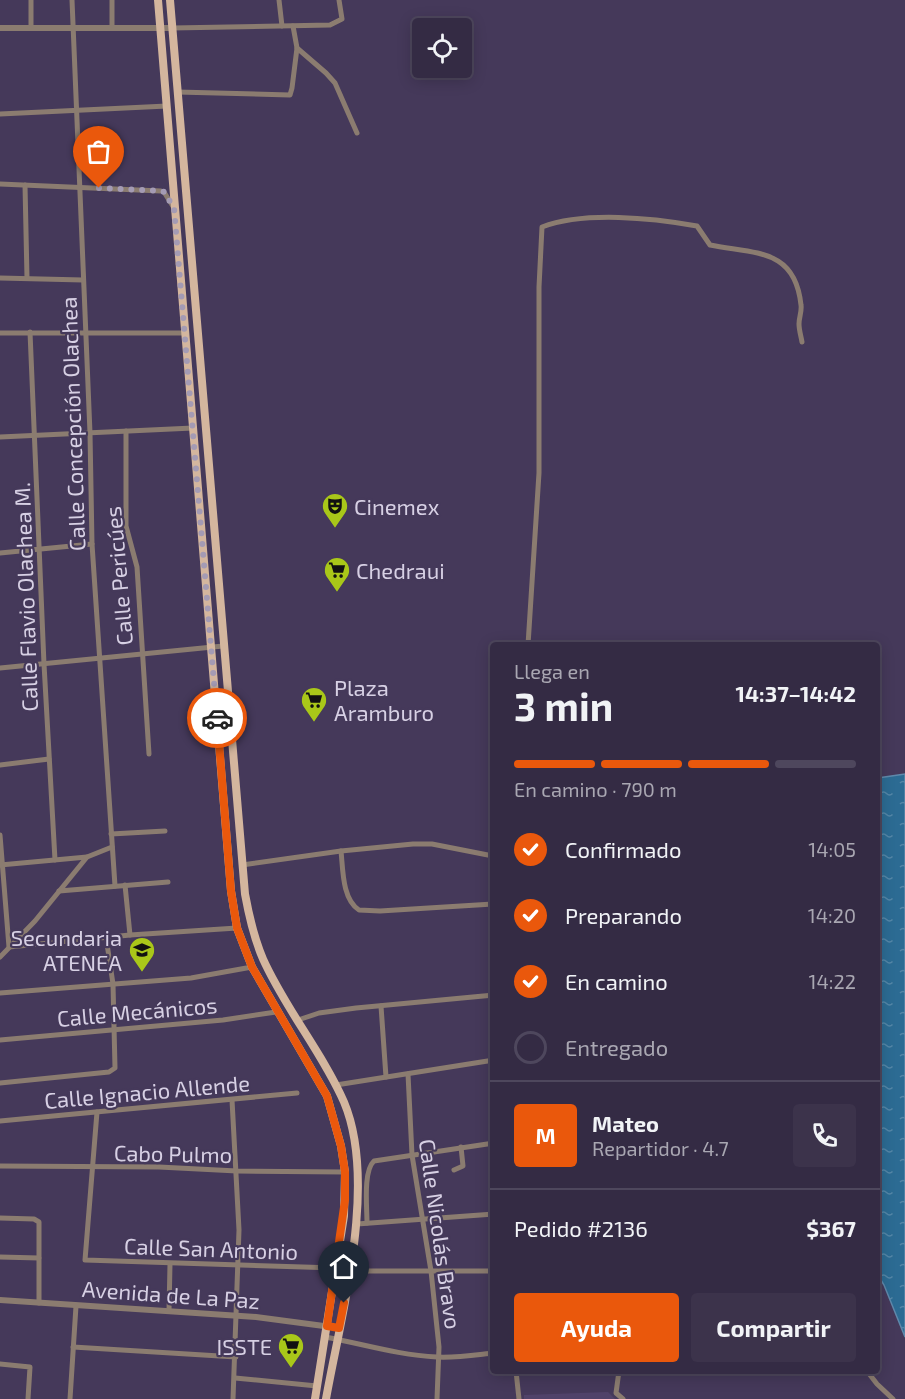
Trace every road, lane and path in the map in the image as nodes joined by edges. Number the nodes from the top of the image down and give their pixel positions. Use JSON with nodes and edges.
{"nodes":[{"id":1,"x":31,"y":0,"type":"edge"},
{"id":2,"x":72,"y":0,"type":"edge"},
{"id":3,"x":112,"y":0,"type":"edge"},
{"id":4,"x":158,"y":0,"type":"edge"},
{"id":5,"x":170,"y":0,"type":"edge"},
{"id":6,"x":279,"y":0,"type":"edge"},
{"id":7,"x":339,"y":0,"type":"edge"},
{"id":8,"x":282,"y":26,"type":"junction"},
{"id":9,"x":293,"y":26,"type":"junction"},
{"id":10,"x":0,"y":28,"type":"edge"},
{"id":11,"x":31,"y":28,"type":"junction"},
{"id":12,"x":73,"y":28,"type":"junction"},
{"id":13,"x":112,"y":28,"type":"junction"},
{"id":14,"x":160,"y":28,"type":"junction"},
{"id":15,"x":172,"y":28,"type":"junction"},
{"id":16,"x":297,"y":48,"type":"junction"},
{"id":17,"x":177,"y":92,"type":"junction"},
{"id":18,"x":167,"y":106,"type":"junction"},
{"id":19,"x":76,"y":110,"type":"junction"},
{"id":20,"x":0,"y":114,"type":"edge"},
{"id":21,"x":357,"y":133,"type":"dead end"},
{"id":22,"x":0,"y":184,"type":"edge"},
{"id":23,"x":25,"y":185,"type":"junction"},
{"id":24,"x":78,"y":187,"type":"junction"},
{"id":25,"x":174,"y":208,"type":"junction"},
{"id":26,"x":0,"y":278,"type":"edge"},
{"id":27,"x":27,"y":278,"type":"junction"},
{"id":28,"x":83,"y":280,"type":"junction"},
{"id":29,"x":30,"y":332,"type":"junction"},
{"id":30,"x":85,"y":332,"type":"junction"},
{"id":31,"x":0,"y":333,"type":"edge"},
{"id":32,"x":185,"y":333,"type":"junction"},
{"id":33,"x":802,"y":342,"type":"dead end"},
{"id":34,"x":193,"y":428,"type":"junction"},
{"id":35,"x":126,"y":431,"type":"junction"},
{"id":36,"x":90,"y":433,"type":"junction"},
{"id":37,"x":35,"y":436,"type":"junction"},
{"id":38,"x":0,"y":437,"type":"edge"},
{"id":39,"x":92,"y":544,"type":"junction"},
{"id":40,"x":39,"y":550,"type":"junction"},
{"id":41,"x":0,"y":553,"type":"edge"},
{"id":42,"x":528,"y":642,"type":"edge"},
{"id":43,"x":223,"y":646,"type":"junction"},
{"id":44,"x":210,"y":647,"type":"junction"},
{"id":45,"x":142,"y":654,"type":"junction"},
{"id":46,"x":99,"y":658,"type":"junction"},
{"id":47,"x":44,"y":663,"type":"junction"},
{"id":48,"x":0,"y":668,"type":"edge"},
{"id":49,"x":149,"y":754,"type":"dead end"},
{"id":50,"x":49,"y":759,"type":"junction"},
{"id":51,"x":0,"y":765,"type":"edge"},
{"id":52,"x":225,"y":818,"type":"junction"},
{"id":53,"x":165,"y":831,"type":"dead end"},
{"id":54,"x":111,"y":834,"type":"junction"},
{"id":55,"x":0,"y":835,"type":"edge"},
{"id":56,"x":240,"y":840,"type":"junction"},
{"id":57,"x":112,"y":847,"type":"junction"},
{"id":58,"x":341,"y":851,"type":"junction"},
{"id":59,"x":490,"y":855,"type":"edge"},
{"id":60,"x":87,"y":857,"type":"junction"},
{"id":61,"x":55,"y":860,"type":"junction"},
{"id":62,"x":1,"y":865,"type":"edge"},
{"id":63,"x":242,"y":865,"type":"junction"},
{"id":64,"x":168,"y":882,"type":"dead end"},
{"id":65,"x":125,"y":885,"type":"junction"},
{"id":66,"x":116,"y":886,"type":"junction"},
{"id":67,"x":59,"y":891,"type":"junction"},
{"id":68,"x":490,"y":904,"type":"edge"},
{"id":69,"x":237,"y":928,"type":"junction"},
{"id":70,"x":130,"y":934,"type":"junction"},
{"id":71,"x":106,"y":937,"type":"junction"},
{"id":72,"x":9,"y":947,"type":"junction"},
{"id":73,"x":0,"y":957,"type":"edge"},
{"id":74,"x":252,"y":967,"type":"junction"},
{"id":75,"x":113,"y":984,"type":"junction"},
{"id":76,"x":0,"y":993,"type":"edge"},
{"id":77,"x":490,"y":995,"type":"edge"},
{"id":78,"x":381,"y":1006,"type":"junction"},
{"id":79,"x":276,"y":1012,"type":"junction"},
{"id":80,"x":298,"y":1020,"type":"junction"},
{"id":81,"x":113,"y":1029,"type":"junction"},
{"id":82,"x":0,"y":1040,"type":"edge"},
{"id":83,"x":490,"y":1061,"type":"edge"},
{"id":84,"x":408,"y":1074,"type":"junction"},
{"id":85,"x":386,"y":1077,"type":"junction"},
{"id":86,"x":0,"y":1083,"type":"edge"},
{"id":87,"x":336,"y":1085,"type":"junction"},
{"id":88,"x":297,"y":1094,"type":"dead end"},
{"id":89,"x":232,"y":1100,"type":"junction"},
{"id":90,"x":97,"y":1112,"type":"junction"},
{"id":91,"x":0,"y":1121,"type":"edge"},
{"id":92,"x":490,"y":1143,"type":"edge"},
{"id":93,"x":461,"y":1147,"type":"junction"},
{"id":94,"x":412,"y":1155,"type":"junction"},
{"id":95,"x":0,"y":1166,"type":"edge"},
{"id":96,"x":92,"y":1168,"type":"junction"},
{"id":97,"x":454,"y":1170,"type":"dead end"},
{"id":98,"x":237,"y":1171,"type":"junction"},
{"id":99,"x":345,"y":1172,"type":"junction"},
{"id":100,"x":490,"y":1214,"type":"edge"},
{"id":101,"x":0,"y":1218,"type":"edge"},
{"id":102,"x":424,"y":1220,"type":"junction"},
{"id":103,"x":367,"y":1223,"type":"junction"},
{"id":104,"x":357,"y":1224,"type":"junction"},
{"id":105,"x":0,"y":1257,"type":"edge"},
{"id":106,"x":39,"y":1258,"type":"junction"},
{"id":107,"x":170,"y":1264,"type":"junction"},
{"id":108,"x":239,"y":1266,"type":"junction"},
{"id":109,"x":337,"y":1268,"type":"junction"},
{"id":110,"x":349,"y":1271,"type":"junction"},
{"id":111,"x":431,"y":1271,"type":"junction"},
{"id":112,"x":490,"y":1271,"type":"edge"},
{"id":113,"x":0,"y":1300,"type":"edge"},
{"id":114,"x":39,"y":1303,"type":"junction"},
{"id":115,"x":76,"y":1306,"type":"junction"},
{"id":116,"x":169,"y":1311,"type":"junction"},
{"id":117,"x":237,"y":1315,"type":"junction"},
{"id":118,"x":327,"y":1326,"type":"junction"},
{"id":119,"x":339,"y":1328,"type":"junction"},
{"id":120,"x":325,"y":1337,"type":"junction"},
{"id":121,"x":337,"y":1339,"type":"junction"},
{"id":122,"x":73,"y":1347,"type":"junction"},
{"id":123,"x":490,"y":1353,"type":"edge"},
{"id":124,"x":236,"y":1357,"type":"junction"},
{"id":125,"x":439,"y":1358,"type":"junction"},
{"id":126,"x":0,"y":1364,"type":"edge"},
{"id":127,"x":516,"y":1374,"type":"edge"},
{"id":128,"x":619,"y":1374,"type":"edge"},
{"id":129,"x":869,"y":1374,"type":"edge"},
{"id":130,"x":235,"y":1378,"type":"junction"},
{"id":131,"x":317,"y":1386,"type":"junction"},
{"id":132,"x":28,"y":1399,"type":"edge"},
{"id":133,"x":70,"y":1399,"type":"edge"},
{"id":134,"x":233,"y":1399,"type":"edge"},
{"id":135,"x":315,"y":1399,"type":"edge"},
{"id":136,"x":326,"y":1399,"type":"edge"},
{"id":137,"x":437,"y":1399,"type":"edge"},
{"id":138,"x":519,"y":1399,"type":"edge"},
{"id":139,"x":623,"y":1399,"type":"edge"},
{"id":140,"x":893,"y":1399,"type":"edge"}],
"edges":[{"from":1,"to":11,"type":"street"},
{"from":2,"to":12,"type":"street","name":"Calle Concepción Olachea"},
{"from":3,"to":13,"type":"street"},
{"from":4,"to":14,"type":"main road"},
{"from":5,"to":15,"type":"main road"},
{"from":6,"to":8,"type":"street"},
{"from":7,"to":9,"type":"street"},
{"from":8,"to":9,"type":"street"},
{"from":8,"to":15,"type":"street"},
{"from":9,"to":16,"type":"street"},
{"from":10,"to":11,"type":"street"},
{"from":11,"to":12,"type":"street"},
{"from":12,"to":13,"type":"street"},
{"from":12,"to":19,"type":"street","name":"Calle Concepción Olachea"},
{"from":13,"to":14,"type":"street"},
{"from":14,"to":15,"type":"street"},
{"from":14,"to":18,"type":"main road"},
{"from":15,"to":17,"type":"main road"},
{"from":16,"to":17,"type":"street"},
{"from":16,"to":21,"type":"street"},
{"from":17,"to":43,"type":"main road"},
{"from":18,"to":19,"type":"street"},
{"from":18,"to":25,"type":"main road"},
{"from":19,"to":20,"type":"street"},
{"from":19,"to":24,"type":"street","name":"Calle Concepción Olachea"},
{"from":22,"to":23,"type":"street"},
{"from":23,"to":24,"type":"street"},
{"from":23,"to":27,"type":"street"},
{"from":24,"to":25,"type":"street"},
{"from":24,"to":28,"type":"street","name":"Calle Concepción Olachea"},
{"from":25,"to":32,"type":"main road"},
{"from":26,"to":27,"type":"street"},
{"from":27,"to":28,"type":"street"},
{"from":28,"to":30,"type":"street","name":"Calle Concepción Olachea"},
{"from":29,"to":30,"type":"street"},
{"from":29,"to":31,"type":"street"},
{"from":29,"to":37,"type":"street","name":"Calle Flavio Olachea M."},
{"from":30,"to":32,"type":"street"},
{"from":30,"to":36,"type":"street","name":"Calle Concepción Olachea"},
{"from":32,"to":34,"type":"main road"},
{"from":33,"to":42,"type":"street"},
{"from":34,"to":35,"type":"street"},
{"from":34,"to":44,"type":"main road"},
{"from":35,"to":36,"type":"street"},
{"from":35,"to":45,"type":"street","name":"Calle Pericúes"},
{"from":36,"to":37,"type":"street"},
{"from":36,"to":39,"type":"street","name":"Calle Concepción Olachea"},
{"from":37,"to":38,"type":"street"},
{"from":37,"to":40,"type":"street","name":"Calle Flavio Olachea M."},
{"from":39,"to":40,"type":"street"},
{"from":39,"to":46,"type":"street","name":"Calle Concepción Olachea"},
{"from":40,"to":41,"type":"street"},
{"from":40,"to":47,"type":"street","name":"Calle Flavio Olachea M."},
{"from":43,"to":44,"type":"street"},
{"from":43,"to":56,"type":"main road"},
{"from":44,"to":45,"type":"street"},
{"from":44,"to":52,"type":"main road"},
{"from":45,"to":46,"type":"street"},
{"from":45,"to":49,"type":"street","name":"Calle Pericúes"},
{"from":46,"to":47,"type":"street"},
{"from":46,"to":54,"type":"street","name":"Calle Concepción Olachea"},
{"from":47,"to":48,"type":"street"},
{"from":47,"to":50,"type":"street","name":"Calle Flavio Olachea M."},
{"from":50,"to":51,"type":"street"},
{"from":50,"to":61,"type":"street","name":"Calle Flavio Olachea M."},
{"from":52,"to":56,"type":"main road"},
{"from":52,"to":69,"type":"main road"},
{"from":53,"to":54,"type":"street"},
{"from":54,"to":57,"type":"street","name":"Calle Concepción Olachea"},
{"from":55,"to":62,"type":"street"},
{"from":56,"to":63,"type":"main road"},
{"from":57,"to":60,"type":"street"},
{"from":57,"to":66,"type":"street","name":"Calle Concepción Olachea"},
{"from":58,"to":59,"type":"street"},
{"from":58,"to":63,"type":"street"},
{"from":58,"to":68,"type":"street"},
{"from":60,"to":61,"type":"street"},
{"from":60,"to":67,"type":"street"},
{"from":61,"to":62,"type":"street"},
{"from":62,"to":72,"type":"street"},
{"from":63,"to":80,"type":"main road"},
{"from":64,"to":65,"type":"street"},
{"from":65,"to":66,"type":"street"},
{"from":65,"to":70,"type":"street"},
{"from":66,"to":67,"type":"street"},
{"from":67,"to":72,"type":"street"},
{"from":69,"to":70,"type":"street"},
{"from":69,"to":74,"type":"main road"},
{"from":70,"to":71,"type":"street"},
{"from":71,"to":72,"type":"street"},
{"from":71,"to":75,"type":"street"},
{"from":72,"to":73,"type":"street"},
{"from":74,"to":75,"type":"street"},
{"from":74,"to":79,"type":"main road"},
{"from":75,"to":76,"type":"street"},
{"from":75,"to":81,"type":"street"},
{"from":77,"to":78,"type":"street"},
{"from":78,"to":80,"type":"street"},
{"from":78,"to":85,"type":"street"},
{"from":79,"to":81,"type":"street","name":"Calle Mecánicos"},
{"from":79,"to":99,"type":"main road"},
{"from":80,"to":87,"type":"main road"},
{"from":81,"to":82,"type":"street","name":"Calle Mecánicos"},
{"from":81,"to":86,"type":"street"},
{"from":83,"to":84,"type":"street"},
{"from":84,"to":85,"type":"street"},
{"from":84,"to":94,"type":"street","name":"Calle Nicolás Bravo"},
{"from":85,"to":87,"type":"street"},
{"from":87,"to":104,"type":"main road"},
{"from":88,"to":89,"type":"street","name":"Calle Ignacio Allende"},
{"from":89,"to":90,"type":"street","name":"Calle Ignacio Allende"},
{"from":89,"to":98,"type":"street"},
{"from":90,"to":91,"type":"street","name":"Calle Ignacio Allende"},
{"from":90,"to":96,"type":"street"},
{"from":92,"to":93,"type":"street"},
{"from":93,"to":94,"type":"street"},
{"from":93,"to":97,"type":"street"},
{"from":94,"to":102,"type":"street","name":"Calle Nicolás Bravo"},
{"from":94,"to":103,"type":"street"},
{"from":95,"to":96,"type":"street","name":"Cabo Pulmo"},
{"from":96,"to":98,"type":"street","name":"Cabo Pulmo"},
{"from":96,"to":107,"type":"street","name":"Calle San Antonio"},
{"from":98,"to":99,"type":"street","name":"Cabo Pulmo"},
{"from":98,"to":108,"type":"street"},
{"from":99,"to":109,"type":"main road"},
{"from":100,"to":102,"type":"street"},
{"from":101,"to":106,"type":"street"},
{"from":102,"to":103,"type":"street"},
{"from":102,"to":111,"type":"street","name":"Calle Nicolás Bravo"},
{"from":103,"to":104,"type":"street"},
{"from":104,"to":110,"type":"main road"},
{"from":105,"to":106,"type":"street"},
{"from":106,"to":114,"type":"street"},
{"from":107,"to":108,"type":"street","name":"Calle San Antonio"},
{"from":107,"to":116,"type":"street"},
{"from":108,"to":109,"type":"street","name":"Calle San Antonio"},
{"from":108,"to":117,"type":"street"},
{"from":109,"to":118,"type":"main road"},
{"from":110,"to":111,"type":"street"},
{"from":110,"to":119,"type":"main road"},
{"from":111,"to":112,"type":"street"},
{"from":111,"to":125,"type":"street","name":"Calle Nicolás Bravo"},
{"from":113,"to":114,"type":"street","name":"Avenida de La Paz"},
{"from":114,"to":115,"type":"street","name":"Avenida de La Paz"},
{"from":115,"to":116,"type":"street","name":"Avenida de La Paz"},
{"from":115,"to":122,"type":"street"},
{"from":116,"to":117,"type":"street","name":"Avenida de La Paz"},
{"from":117,"to":118,"type":"street","name":"Avenida de La Paz"},
{"from":117,"to":124,"type":"street"},
{"from":118,"to":119,"type":"street","name":"Avenida de La Paz"},
{"from":118,"to":120,"type":"main road"},
{"from":119,"to":121,"type":"main road"},
{"from":120,"to":121,"type":"street"},
{"from":120,"to":131,"type":"main road"},
{"from":121,"to":125,"type":"street"},
{"from":121,"to":136,"type":"main road"},
{"from":122,"to":124,"type":"street"},
{"from":122,"to":133,"type":"street"},
{"from":123,"to":125,"type":"street"},
{"from":124,"to":130,"type":"street"},
{"from":125,"to":137,"type":"street","name":"Calle Nicolás Bravo"},
{"from":126,"to":132,"type":"street"},
{"from":127,"to":138,"type":"street"},
{"from":128,"to":139,"type":"street"},
{"from":129,"to":140,"type":"street"},
{"from":130,"to":131,"type":"street"},
{"from":130,"to":134,"type":"street"},
{"from":131,"to":135,"type":"main road"}]}
